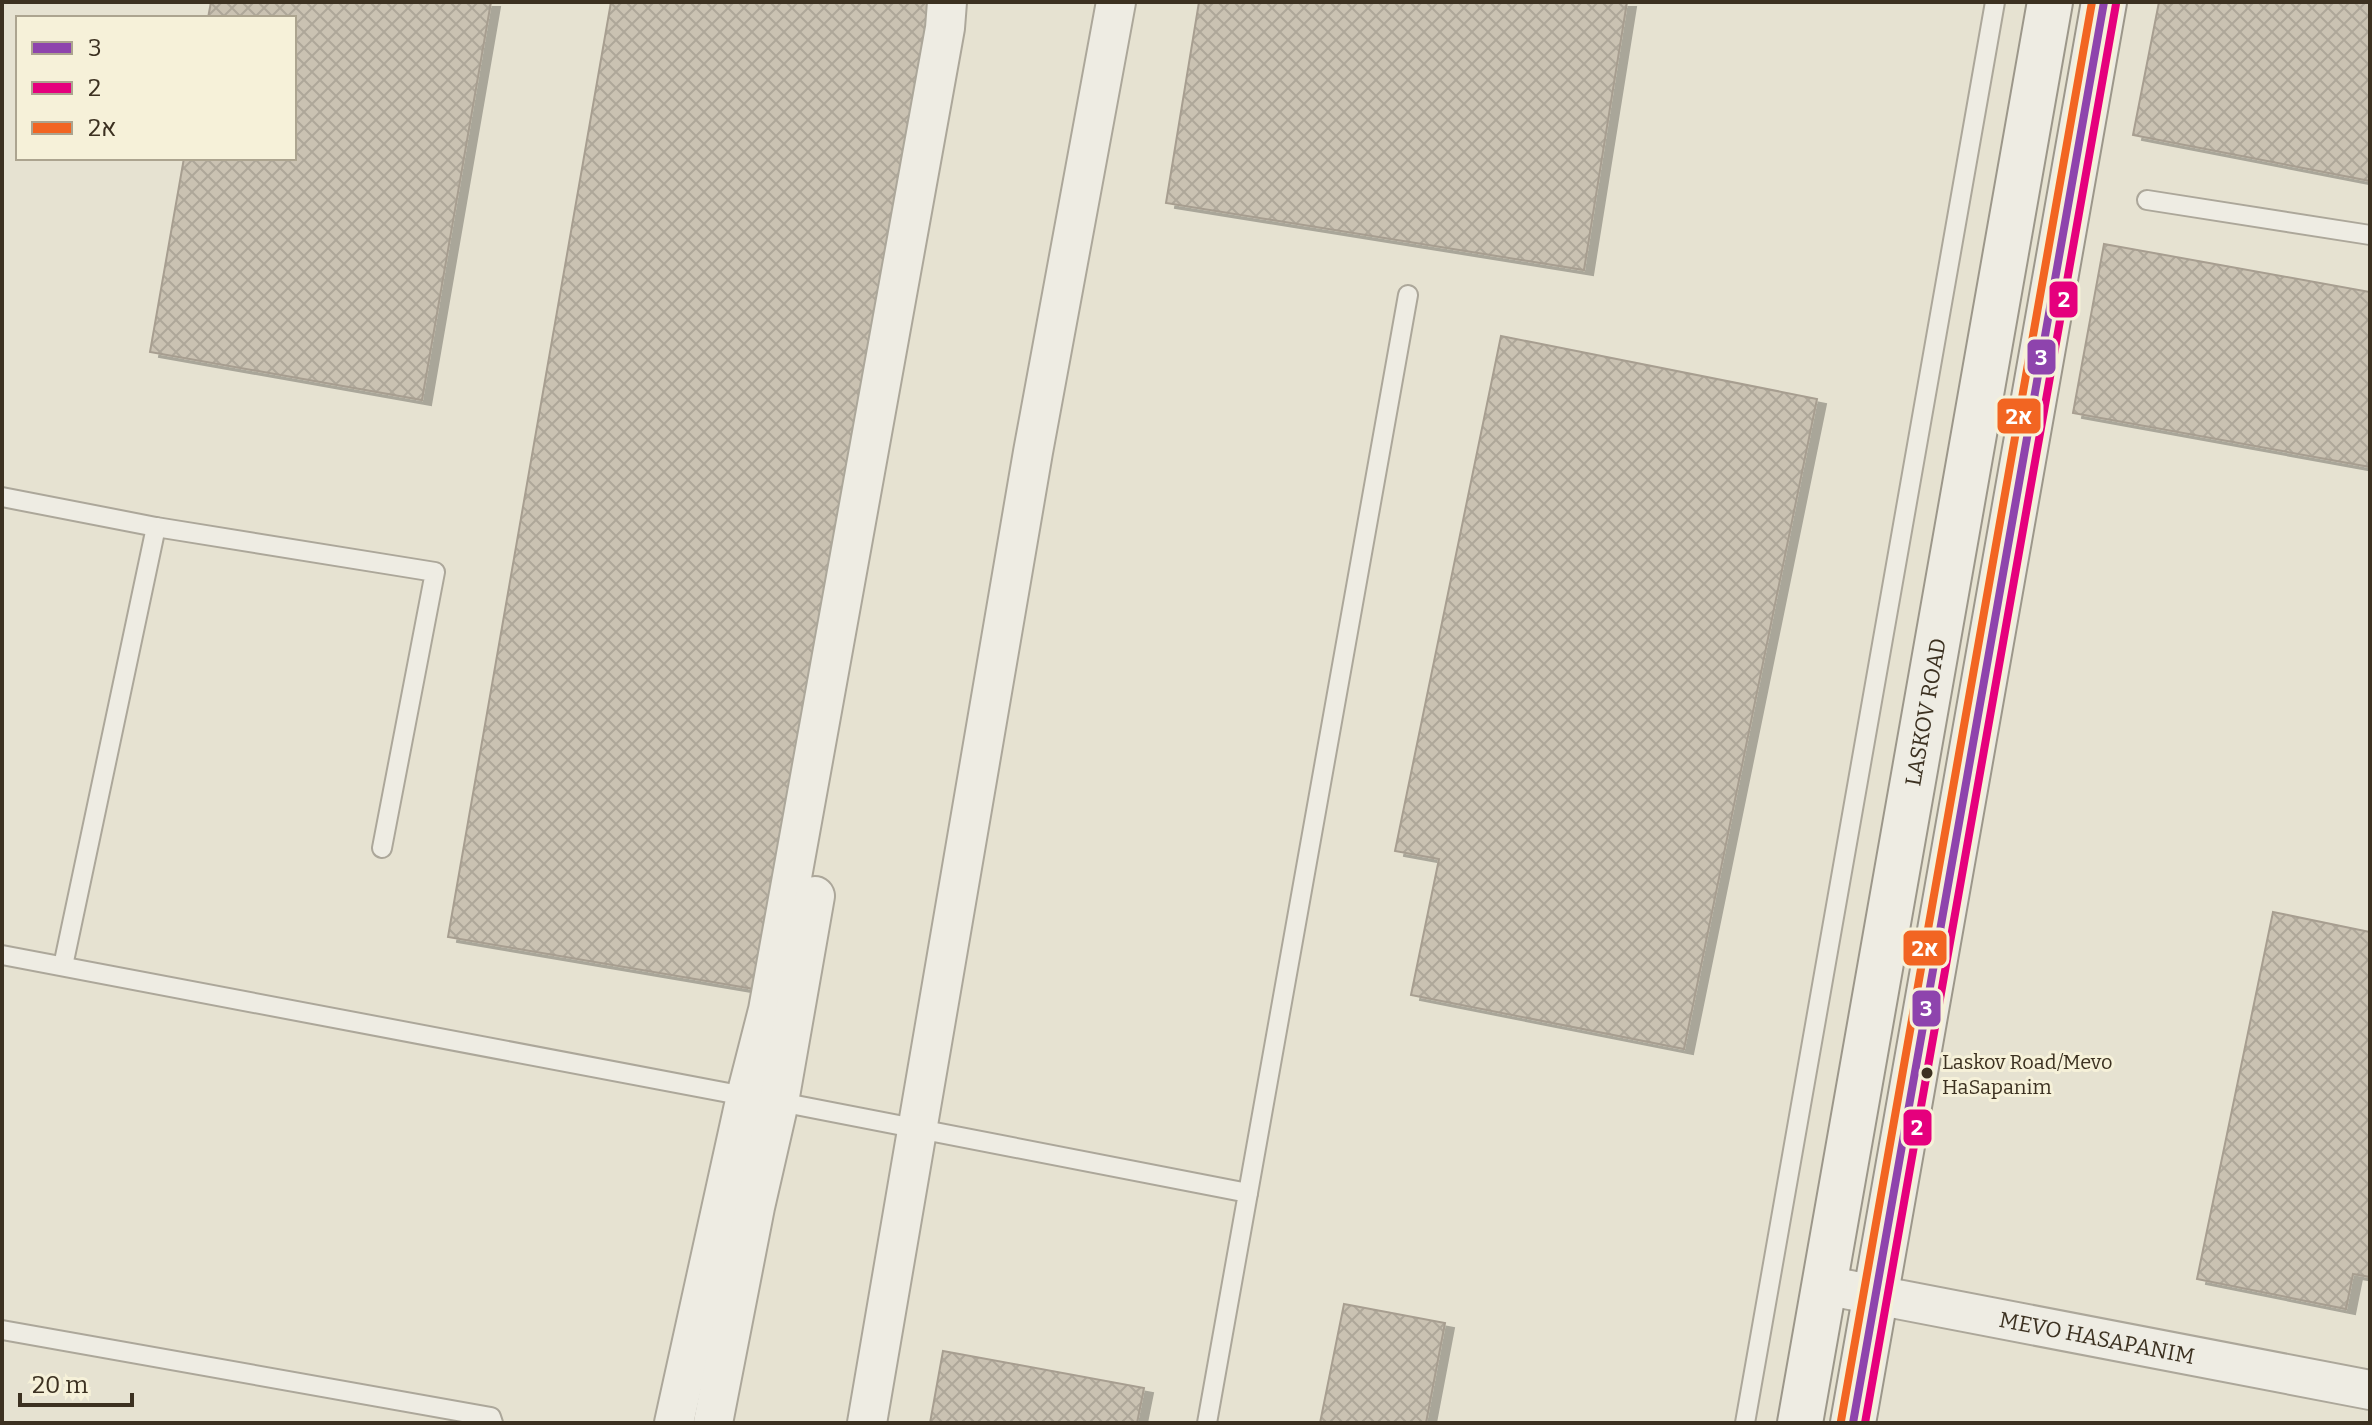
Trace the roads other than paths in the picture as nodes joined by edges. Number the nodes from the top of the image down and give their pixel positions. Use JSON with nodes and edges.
{"nodes":[{"id":1,"x":947,"y":2,"type":"edge"},
{"id":2,"x":966,"y":2,"type":"edge"},
{"id":3,"x":1116,"y":2,"type":"edge"},
{"id":4,"x":1995,"y":2,"type":"edge"},
{"id":5,"x":2050,"y":2,"type":"edge"},
{"id":6,"x":2104,"y":2,"type":"edge"},
{"id":7,"x":2147,"y":200,"type":"dead end"},
{"id":8,"x":2370,"y":235,"type":"edge"},
{"id":9,"x":1408,"y":295,"type":"dead end"},
{"id":10,"x":2,"y":497,"type":"edge"},
{"id":11,"x":156,"y":527,"type":"junction"},
{"id":12,"x":382,"y":848,"type":"dead end"},
{"id":13,"x":2,"y":955,"type":"edge"},
{"id":14,"x":63,"y":966,"type":"junction"},
{"id":15,"x":762,"y":1099,"type":"junction"},
{"id":16,"x":917,"y":1130,"type":"junction"},
{"id":17,"x":1248,"y":1193,"type":"junction"},
{"id":18,"x":1824,"y":1285,"type":"junction"},
{"id":19,"x":1876,"y":1294,"type":"junction"},
{"id":20,"x":2,"y":1330,"type":"edge"},
{"id":21,"x":2370,"y":1390,"type":"edge"},
{"id":22,"x":493,"y":1423,"type":"edge"},
{"id":23,"x":674,"y":1423,"type":"edge"},
{"id":24,"x":713,"y":1423,"type":"edge"},
{"id":25,"x":867,"y":1423,"type":"edge"},
{"id":26,"x":1207,"y":1423,"type":"edge"},
{"id":27,"x":1745,"y":1423,"type":"edge"},
{"id":28,"x":1800,"y":1423,"type":"edge"},
{"id":29,"x":1853,"y":1423,"type":"edge"}],
"edges":[{"from":1,"to":15,"type":"street"},
{"from":2,"to":15,"type":"street"},
{"from":3,"to":16,"type":"street"},
{"from":4,"to":27,"type":"lane"},
{"from":5,"to":18,"type":"street","name":"LASKOV ROAD"},
{"from":6,"to":19,"type":"street"},
{"from":7,"to":8,"type":"lane"},
{"from":9,"to":17,"type":"lane"},
{"from":10,"to":11,"type":"lane"},
{"from":11,"to":12,"type":"lane"},
{"from":11,"to":14,"type":"lane"},
{"from":13,"to":14,"type":"lane"},
{"from":14,"to":15,"type":"lane"},
{"from":15,"to":16,"type":"lane"},
{"from":15,"to":23,"type":"street"},
{"from":15,"to":24,"type":"street"},
{"from":16,"to":17,"type":"lane"},
{"from":16,"to":25,"type":"street"},
{"from":17,"to":26,"type":"lane"},
{"from":18,"to":19,"type":"street","name":"MEVO HASAPANIM"},
{"from":18,"to":28,"type":"street","name":"LASKOV ROAD"},
{"from":19,"to":21,"type":"street","name":"MEVO HASAPANIM"},
{"from":19,"to":29,"type":"street"},
{"from":20,"to":22,"type":"lane"}]}
